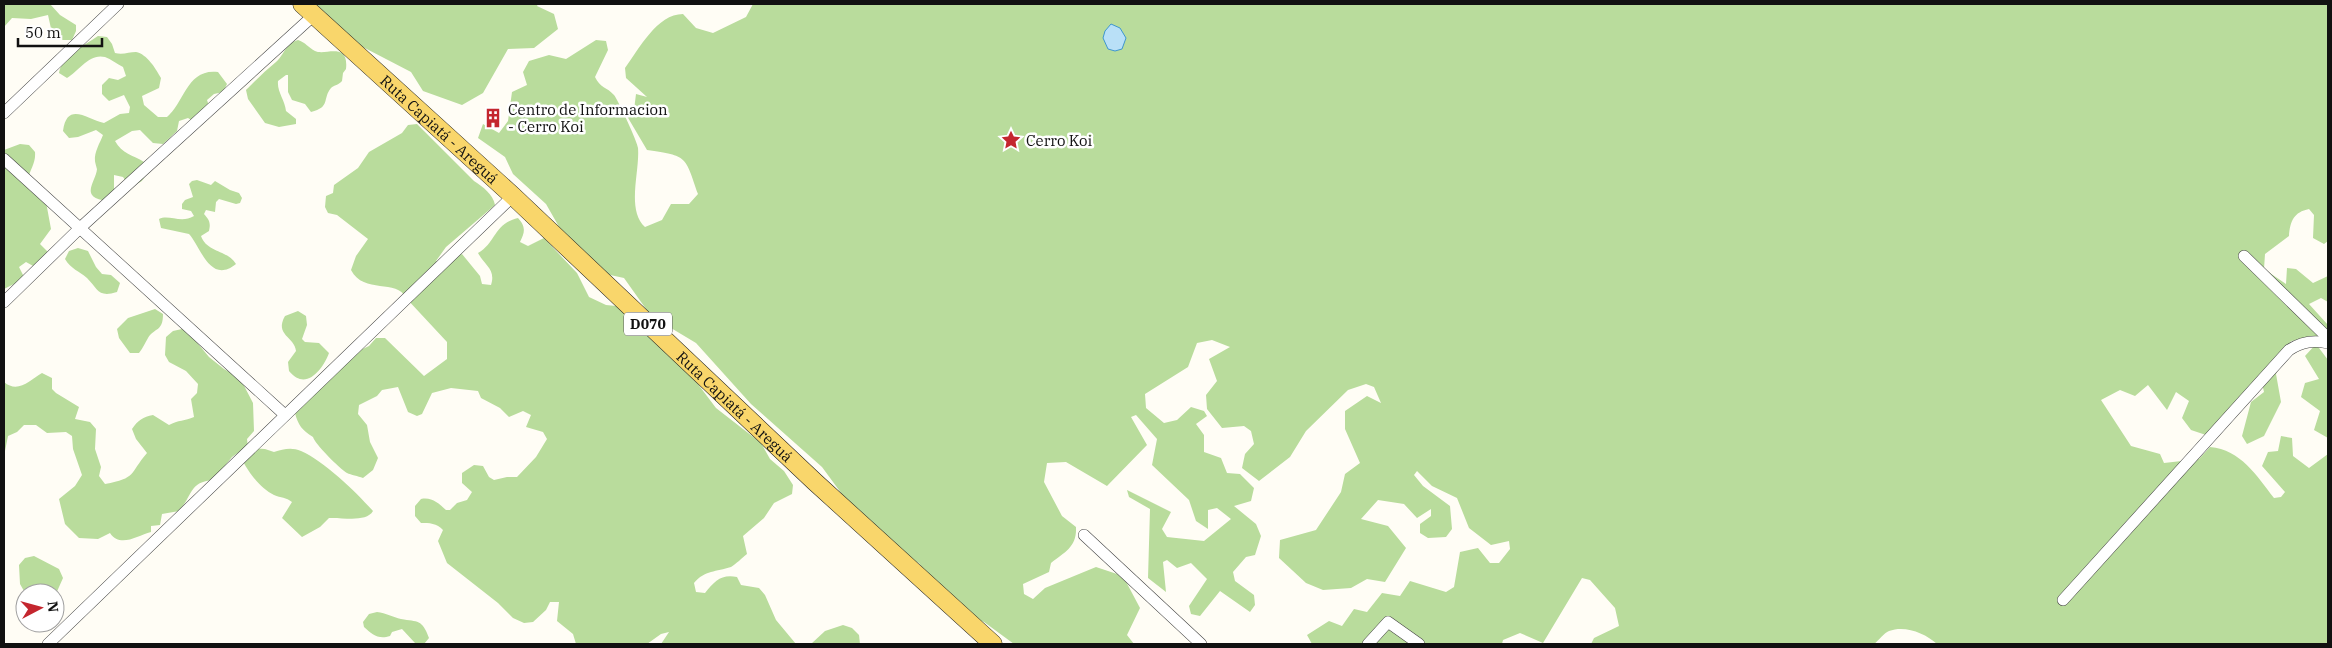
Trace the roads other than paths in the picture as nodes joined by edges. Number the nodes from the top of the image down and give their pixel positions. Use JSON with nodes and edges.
{"nodes":[{"id":1,"x":118,"y":4,"type":"edge"},
{"id":2,"x":308,"y":9,"type":"edge"},
{"id":3,"x":4,"y":113,"type":"edge"},
{"id":4,"x":4,"y":159,"type":"edge"},
{"id":5,"x":512,"y":196,"type":"junction"},
{"id":6,"x":80,"y":228,"type":"junction"},
{"id":7,"x":2244,"y":256,"type":"dead end"},
{"id":8,"x":4,"y":302,"type":"edge"},
{"id":9,"x":2328,"y":338,"type":"edge"},
{"id":10,"x":2328,"y":343,"type":"edge"},
{"id":11,"x":285,"y":415,"type":"junction"},
{"id":12,"x":1084,"y":535,"type":"dead end"},
{"id":13,"x":2063,"y":600,"type":"dead end"},
{"id":14,"x":48,"y":644,"type":"edge"},
{"id":15,"x":993,"y":644,"type":"edge"},
{"id":16,"x":1202,"y":644,"type":"edge"},
{"id":17,"x":1368,"y":644,"type":"edge"},
{"id":18,"x":1418,"y":644,"type":"edge"}],
"edges":[{"from":1,"to":3,"type":"street"},
{"from":2,"to":5,"type":"main road","name":"Ruta Capiatá - Areguá","number":"D070"},
{"from":2,"to":6,"type":"street"},
{"from":4,"to":6,"type":"street"},
{"from":5,"to":11,"type":"street"},
{"from":5,"to":15,"type":"main road","name":"Ruta Capiatá - Areguá","number":"D070"},
{"from":6,"to":8,"type":"street"},
{"from":6,"to":11,"type":"street"},
{"from":7,"to":9,"type":"street"},
{"from":10,"to":13,"type":"street"},
{"from":11,"to":14,"type":"street"},
{"from":12,"to":16,"type":"street"},
{"from":17,"to":18,"type":"street"}]}
